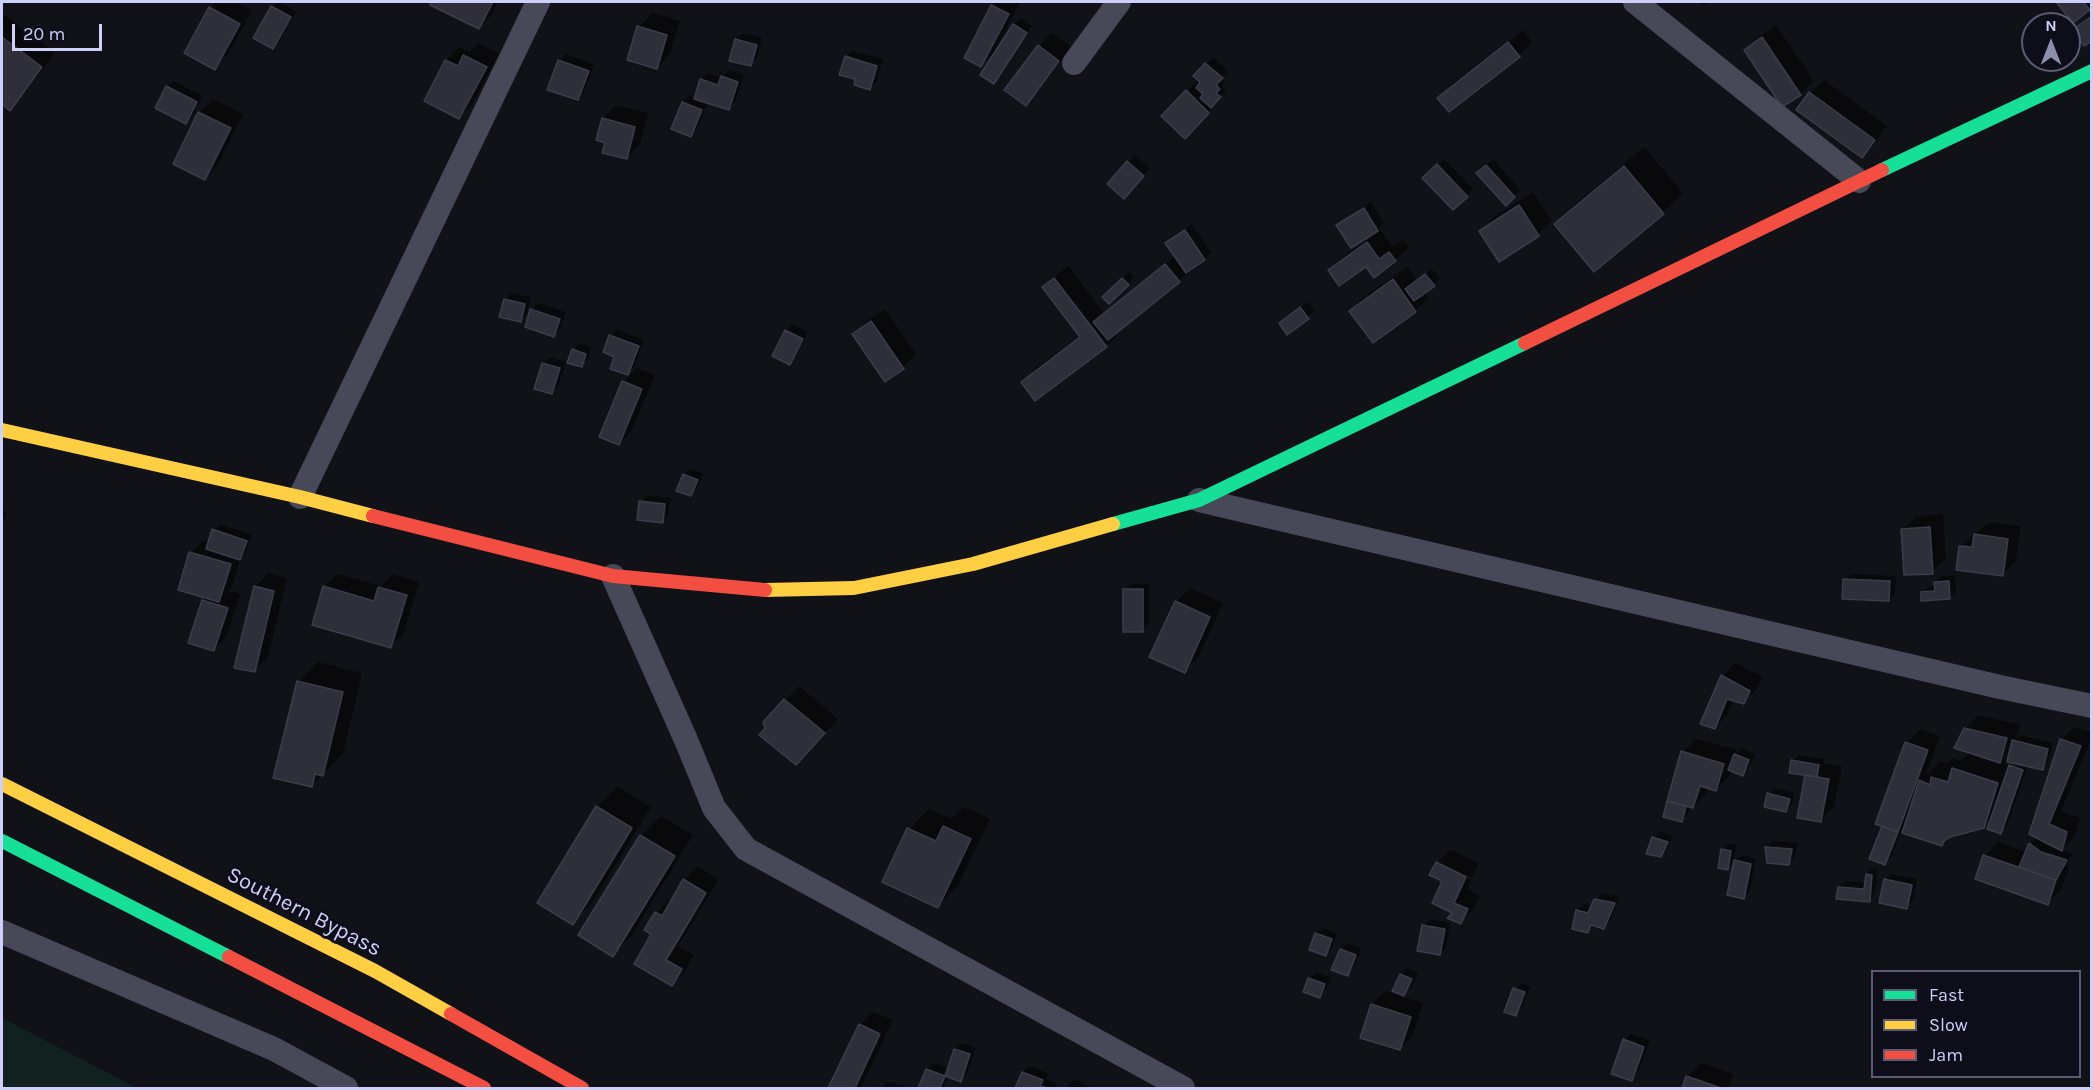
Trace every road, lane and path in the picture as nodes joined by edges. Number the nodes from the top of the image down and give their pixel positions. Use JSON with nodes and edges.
{"nodes":[{"id":1,"x":538,"y":2,"type":"edge"},
{"id":2,"x":1119,"y":2,"type":"edge"},
{"id":3,"x":1635,"y":2,"type":"edge"},
{"id":4,"x":1074,"y":63,"type":"dead end"},
{"id":5,"x":2091,"y":71,"type":"edge"},
{"id":6,"x":1858,"y":181,"type":"junction"},
{"id":7,"x":2,"y":430,"type":"edge"},
{"id":8,"x":300,"y":497,"type":"junction"},
{"id":9,"x":1199,"y":500,"type":"junction"},
{"id":10,"x":613,"y":576,"type":"junction"},
{"id":11,"x":2091,"y":706,"type":"edge"},
{"id":12,"x":2,"y":784,"type":"edge"},
{"id":13,"x":2,"y":841,"type":"edge"},
{"id":14,"x":2,"y":932,"type":"edge"},
{"id":15,"x":346,"y":1089,"type":"edge"},
{"id":16,"x":484,"y":1089,"type":"edge"},
{"id":17,"x":582,"y":1089,"type":"edge"},
{"id":18,"x":1183,"y":1089,"type":"edge"}],
"edges":[{"from":1,"to":8,"type":"street"},
{"from":2,"to":4,"type":"street"},
{"from":3,"to":6,"type":"street"},
{"from":5,"to":6,"type":"main road"},
{"from":6,"to":9,"type":"main road"},
{"from":7,"to":8,"type":"main road"},
{"from":8,"to":10,"type":"main road"},
{"from":9,"to":10,"type":"main road"},
{"from":9,"to":11,"type":"street"},
{"from":10,"to":18,"type":"street"},
{"from":12,"to":17,"type":"main road","name":"Southern Bypass"},
{"from":13,"to":16,"type":"main road"},
{"from":14,"to":15,"type":"street"}]}
